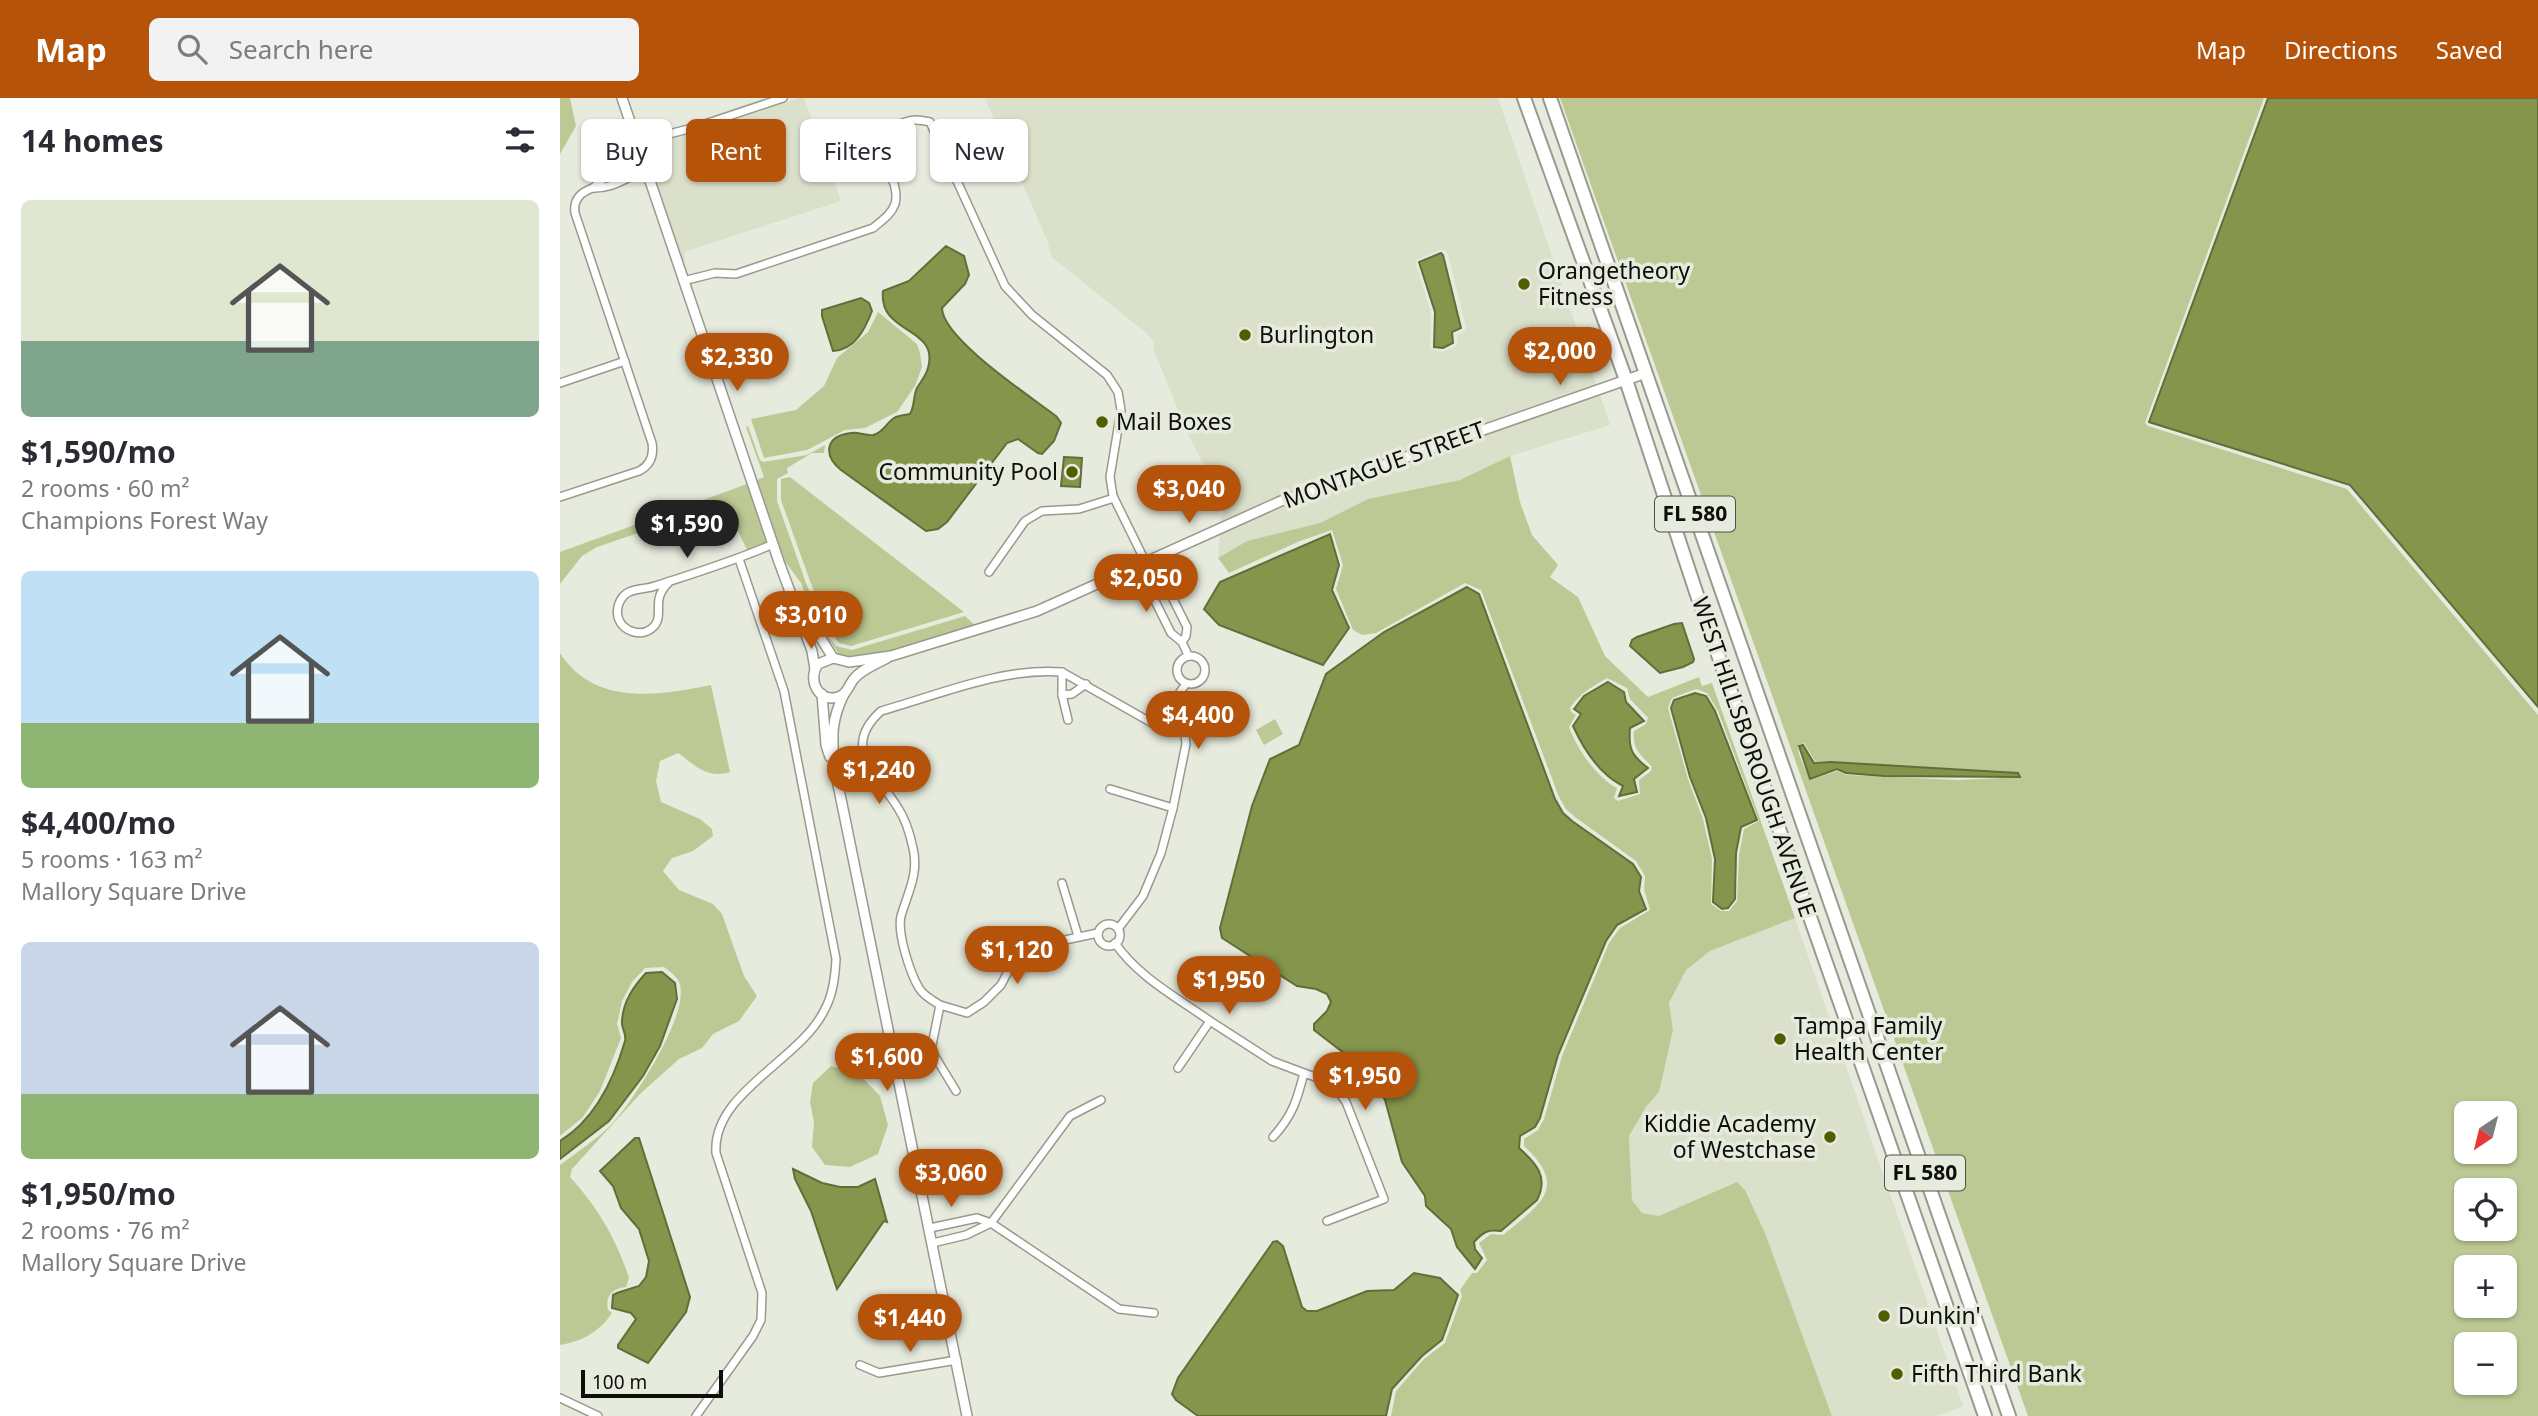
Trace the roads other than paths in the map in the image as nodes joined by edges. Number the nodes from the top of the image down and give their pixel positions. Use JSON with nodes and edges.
{"nodes":[{"id":1,"x":622,"y":98,"type":"edge"},
{"id":2,"x":783,"y":98,"type":"edge"},
{"id":3,"x":1524,"y":98,"type":"edge"},
{"id":4,"x":1550,"y":98,"type":"edge"},
{"id":5,"x":629,"y":119,"type":"edge"},
{"id":6,"x":672,"y":133,"type":"edge"},
{"id":7,"x":599,"y":182,"type":"edge"},
{"id":8,"x":650,"y":182,"type":"edge"},
{"id":9,"x":683,"y":281,"type":"junction"},
{"id":10,"x":625,"y":361,"type":"junction"},
{"id":11,"x":1646,"y":373,"type":"junction"},
{"id":12,"x":1626,"y":380,"type":"junction"},
{"id":13,"x":560,"y":383,"type":"edge"},
{"id":14,"x":560,"y":497,"type":"edge"},
{"id":15,"x":1114,"y":498,"type":"junction"},
{"id":16,"x":773,"y":544,"type":"junction"},
{"id":17,"x":739,"y":559,"type":"junction"},
{"id":18,"x":1146,"y":563,"type":"junction"},
{"id":19,"x":989,"y":572,"type":"dead end"},
{"id":20,"x":670,"y":581,"type":"junction"},
{"id":21,"x":795,"y":602,"type":"junction"},
{"id":22,"x":1182,"y":642,"type":"junction"},
{"id":23,"x":1188,"y":655,"type":"junction"},
{"id":24,"x":891,"y":656,"type":"junction"},
{"id":25,"x":834,"y":658,"type":"junction"},
{"id":26,"x":815,"y":669,"type":"junction"},
{"id":27,"x":1062,"y":672,"type":"junction"},
{"id":28,"x":1086,"y":684,"type":"junction"},
{"id":29,"x":1186,"y":684,"type":"junction"},
{"id":30,"x":822,"y":694,"type":"junction"},
{"id":31,"x":844,"y":694,"type":"junction"},
{"id":32,"x":1062,"y":695,"type":"junction"},
{"id":33,"x":1068,"y":720,"type":"dead end"},
{"id":34,"x":1183,"y":731,"type":"junction"},
{"id":35,"x":834,"y":765,"type":"junction"},
{"id":36,"x":1110,"y":789,"type":"dead end"},
{"id":37,"x":1173,"y":808,"type":"junction"},
{"id":38,"x":1062,"y":883,"type":"dead end"},
{"id":39,"x":1118,"y":929,"type":"junction"},
{"id":40,"x":1098,"y":933,"type":"junction"},
{"id":41,"x":1078,"y":936,"type":"junction"},
{"id":42,"x":1115,"y":943,"type":"junction"},
{"id":43,"x":940,"y":1006,"type":"junction"},
{"id":44,"x":1210,"y":1021,"type":"junction"},
{"id":45,"x":1178,"y":1068,"type":"dead end"},
{"id":46,"x":1304,"y":1073,"type":"junction"},
{"id":47,"x":956,"y":1091,"type":"dead end"},
{"id":48,"x":1101,"y":1100,"type":"dead end"},
{"id":49,"x":1273,"y":1137,"type":"dead end"},
{"id":50,"x":1327,"y":1221,"type":"dead end"},
{"id":51,"x":991,"y":1223,"type":"junction"},
{"id":52,"x":930,"y":1228,"type":"junction"},
{"id":53,"x":933,"y":1242,"type":"junction"},
{"id":54,"x":1154,"y":1313,"type":"dead end"},
{"id":55,"x":957,"y":1360,"type":"junction"},
{"id":56,"x":860,"y":1365,"type":"dead end"},
{"id":57,"x":560,"y":1398,"type":"edge"},
{"id":58,"x":598,"y":1416,"type":"edge"},
{"id":59,"x":696,"y":1416,"type":"edge"},
{"id":60,"x":967,"y":1416,"type":"edge"},
{"id":61,"x":1985,"y":1416,"type":"edge"},
{"id":62,"x":2009,"y":1416,"type":"edge"}],
"edges":[{"from":1,"to":5,"type":"street"},
{"from":2,"to":6,"type":"street"},
{"from":3,"to":12,"type":"main road","name":"WEST HILLSBOROUGH AVENUE","number":"FL 580"},
{"from":4,"to":11,"type":"main road","name":"WEST HILLSBOROUGH AVENUE","number":"FL 580"},
{"from":7,"to":10,"type":"street"},
{"from":8,"to":9,"type":"street"},
{"from":9,"to":15,"type":"street"},
{"from":9,"to":16,"type":"street"},
{"from":10,"to":13,"type":"street"},
{"from":10,"to":14,"type":"street"},
{"from":11,"to":12,"type":"street","name":"MONTAGUE STREET"},
{"from":11,"to":62,"type":"main road","name":"WEST HILLSBOROUGH AVENUE","number":"FL 580"},
{"from":12,"to":18,"type":"street","name":"MONTAGUE STREET"},
{"from":12,"to":61,"type":"main road","name":"WEST HILLSBOROUGH AVENUE","number":"FL 580"},
{"from":15,"to":18,"type":"street"},
{"from":15,"to":19,"type":"street"},
{"from":16,"to":17,"type":"street"},
{"from":16,"to":21,"type":"street"},
{"from":17,"to":20,"type":"street"},
{"from":17,"to":59,"type":"street"},
{"from":18,"to":22,"type":"street"},
{"from":18,"to":22,"type":"street"},
{"from":18,"to":24,"type":"street","name":"MONTAGUE STREET"},
{"from":20,"to":20,"type":"street"},
{"from":21,"to":25,"type":"street"},
{"from":21,"to":26,"type":"street"},
{"from":22,"to":23,"type":"street"},
{"from":23,"to":29,"type":"street"},
{"from":23,"to":29,"type":"street"},
{"from":24,"to":25,"type":"street","name":"MONTAGUE STREET"},
{"from":24,"to":31,"type":"street","name":"MONTAGUE STREET"},
{"from":25,"to":26,"type":"street"},
{"from":26,"to":30,"type":"street"},
{"from":27,"to":28,"type":"street"},
{"from":27,"to":32,"type":"street"},
{"from":27,"to":43,"type":"street"},
{"from":28,"to":32,"type":"street"},
{"from":28,"to":34,"type":"street"},
{"from":29,"to":34,"type":"street"},
{"from":30,"to":31,"type":"street"},
{"from":30,"to":35,"type":"street"},
{"from":31,"to":35,"type":"street"},
{"from":32,"to":33,"type":"street"},
{"from":34,"to":37,"type":"street"},
{"from":35,"to":52,"type":"street"},
{"from":36,"to":37,"type":"street"},
{"from":37,"to":39,"type":"street"},
{"from":38,"to":41,"type":"street"},
{"from":39,"to":40,"type":"street"},
{"from":39,"to":42,"type":"street"},
{"from":40,"to":41,"type":"street"},
{"from":40,"to":42,"type":"street"},
{"from":41,"to":43,"type":"street"},
{"from":42,"to":44,"type":"street"},
{"from":43,"to":47,"type":"street"},
{"from":44,"to":45,"type":"street"},
{"from":44,"to":46,"type":"street"},
{"from":46,"to":49,"type":"street"},
{"from":46,"to":50,"type":"street"},
{"from":48,"to":51,"type":"street"},
{"from":51,"to":52,"type":"street"},
{"from":51,"to":53,"type":"street"},
{"from":51,"to":54,"type":"street"},
{"from":52,"to":53,"type":"street"},
{"from":53,"to":55,"type":"street"},
{"from":55,"to":56,"type":"street"},
{"from":55,"to":60,"type":"street"},
{"from":57,"to":58,"type":"street"}]}
